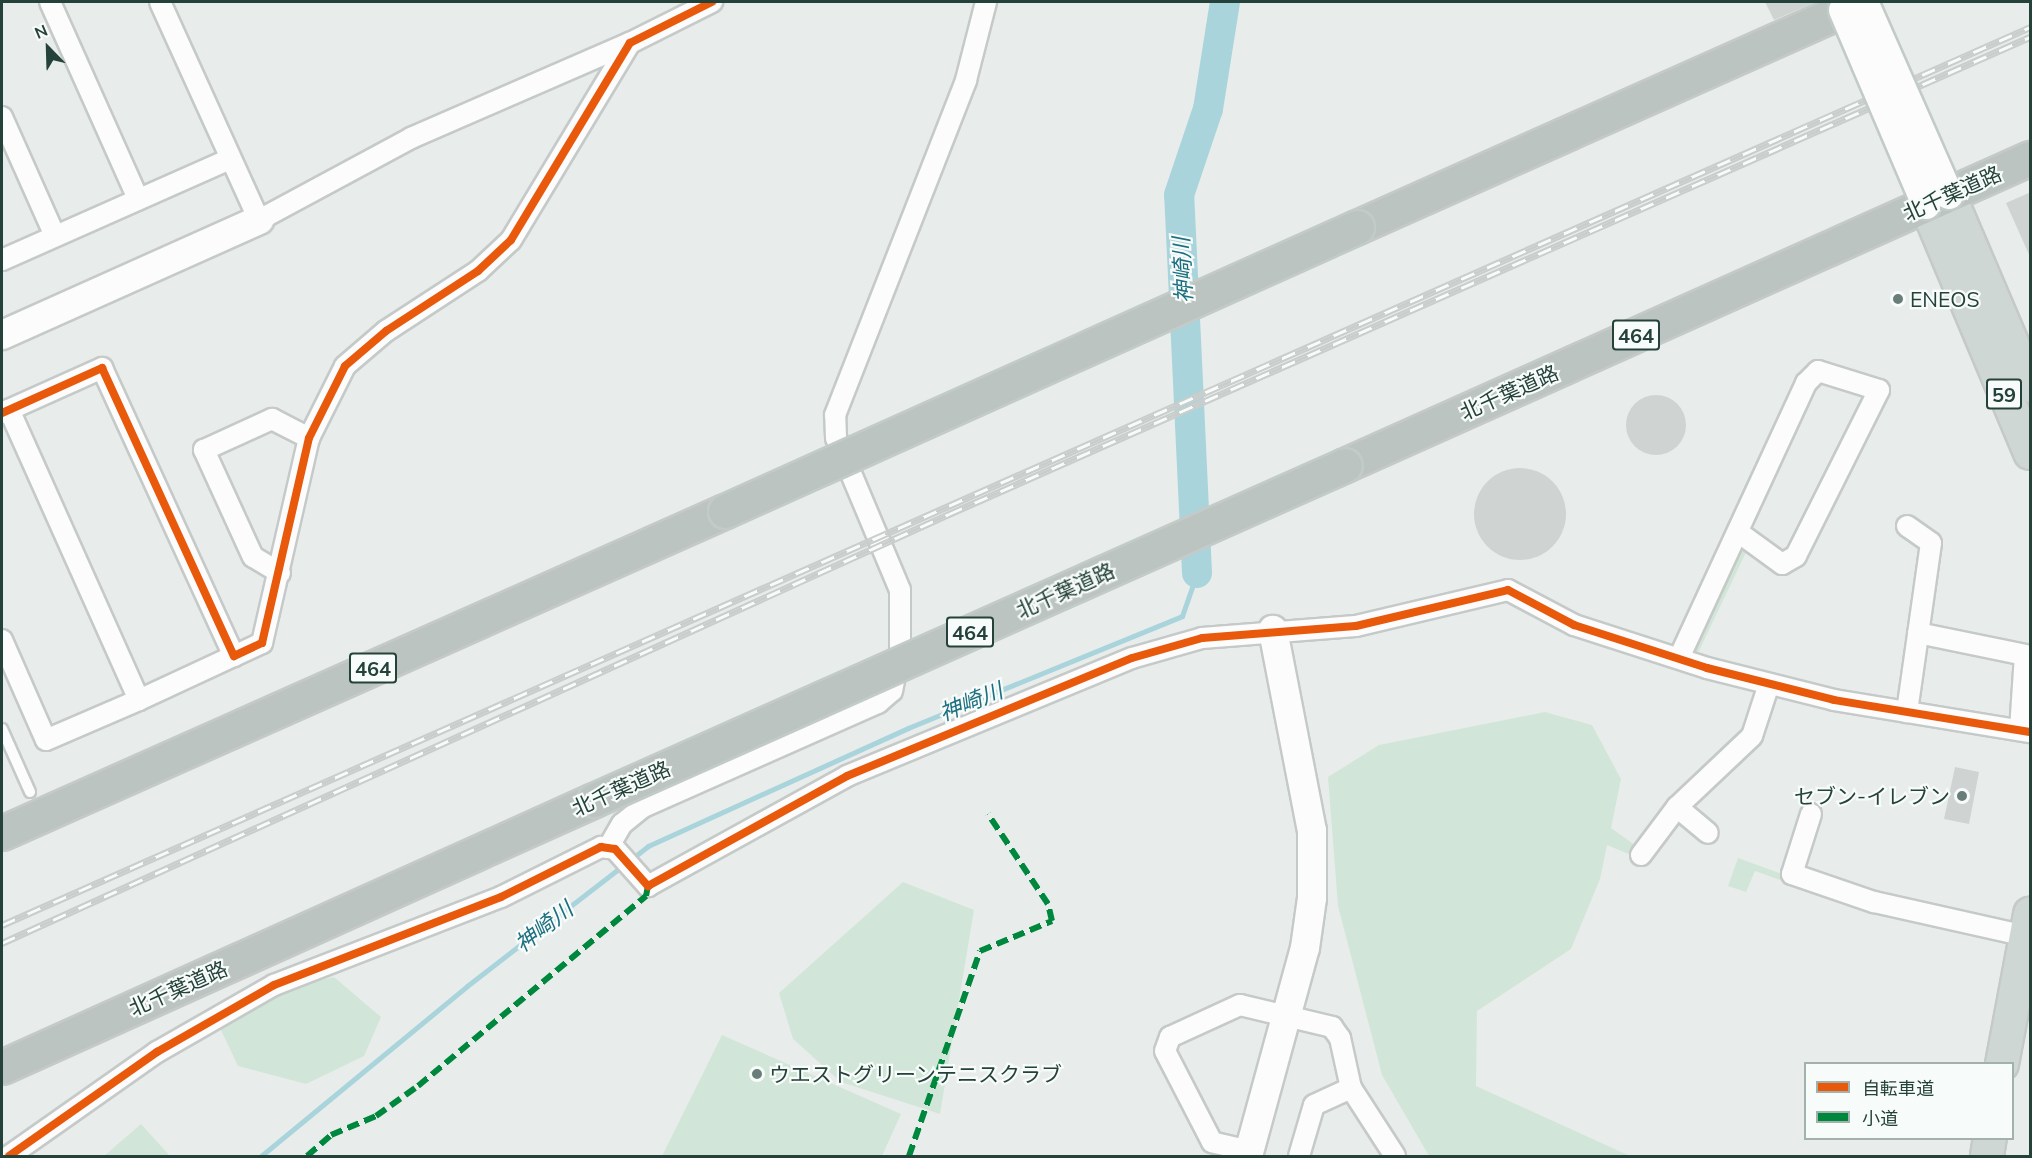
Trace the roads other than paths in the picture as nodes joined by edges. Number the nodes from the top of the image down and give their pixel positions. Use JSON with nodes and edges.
{"nodes":[{"id":1,"x":50,"y":2,"type":"edge"},
{"id":2,"x":160,"y":2,"type":"edge"},
{"id":3,"x":712,"y":2,"type":"edge"},
{"id":4,"x":986,"y":2,"type":"edge"},
{"id":5,"x":1852,"y":4,"type":"edge"},
{"id":6,"x":630,"y":43,"type":"junction"},
{"id":7,"x":2,"y":117,"type":"edge"},
{"id":8,"x":2031,"y":158,"type":"edge"},
{"id":9,"x":230,"y":159,"type":"junction"},
{"id":10,"x":138,"y":199,"type":"junction"},
{"id":11,"x":1937,"y":200,"type":"junction"},
{"id":12,"x":259,"y":220,"type":"junction"},
{"id":13,"x":55,"y":236,"type":"junction"},
{"id":14,"x":2,"y":260,"type":"edge"},
{"id":15,"x":2,"y":335,"type":"edge"},
{"id":16,"x":2031,"y":385,"type":"edge"},
{"id":17,"x":5,"y":411,"type":"edge"},
{"id":18,"x":309,"y":438,"type":"junction"},
{"id":19,"x":2031,"y":453,"type":"edge"},
{"id":20,"x":1906,"y":526,"type":"dead end"},
{"id":21,"x":1738,"y":532,"type":"junction"},
{"id":22,"x":280,"y":573,"type":"junction"},
{"id":23,"x":1273,"y":630,"type":"junction"},
{"id":24,"x":1918,"y":633,"type":"junction"},
{"id":25,"x":2,"y":640,"type":"edge"},
{"id":26,"x":234,"y":656,"type":"junction"},
{"id":27,"x":1679,"y":658,"type":"junction"},
{"id":28,"x":1769,"y":684,"type":"junction"},
{"id":29,"x":139,"y":700,"type":"junction"},
{"id":30,"x":1907,"y":712,"type":"junction"},
{"id":31,"x":2,"y":729,"type":"edge"},
{"id":32,"x":2025,"y":731,"type":"edge"},
{"id":33,"x":30,"y":792,"type":"dead end"},
{"id":34,"x":1677,"y":807,"type":"junction"},
{"id":35,"x":1811,"y":814,"type":"dead end"},
{"id":36,"x":2,"y":833,"type":"edge"},
{"id":37,"x":1708,"y":833,"type":"dead end"},
{"id":38,"x":614,"y":851,"type":"junction"},
{"id":39,"x":1641,"y":855,"type":"dead end"},
{"id":40,"x":2028,"y":925,"type":"edge"},
{"id":41,"x":1285,"y":1017,"type":"junction"},
{"id":42,"x":2002,"y":1062,"type":"edge"},
{"id":43,"x":2,"y":1067,"type":"edge"},
{"id":44,"x":1350,"y":1088,"type":"junction"},
{"id":45,"x":1990,"y":1140,"type":"edge"},
{"id":46,"x":1249,"y":1154,"type":"edge"},
{"id":47,"x":9,"y":1156,"type":"edge"},
{"id":48,"x":1299,"y":1156,"type":"edge"},
{"id":49,"x":1395,"y":1156,"type":"edge"},
{"id":50,"x":1987,"y":1156,"type":"edge"}],
"edges":[{"from":1,"to":10,"type":"street"},
{"from":2,"to":9,"type":"street"},
{"from":3,"to":6,"type":"street"},
{"from":4,"to":38,"type":"street"},
{"from":5,"to":11,"type":"street","bridge":true},
{"from":5,"to":36,"type":"highway","number":"464","bridge":true},
{"from":6,"to":12,"type":"street"},
{"from":6,"to":18,"type":"street"},
{"from":7,"to":13,"type":"street"},
{"from":8,"to":11,"type":"highway","name":"北千葉道路","number":"464"},
{"from":9,"to":10,"type":"street"},
{"from":9,"to":12,"type":"street"},
{"from":10,"to":13,"type":"street"},
{"from":11,"to":16,"type":"main road","number":"59"},
{"from":11,"to":19,"type":"main road","number":"59"},
{"from":11,"to":43,"type":"highway","name":"北千葉道路","number":"464","bridge":true},
{"from":12,"to":15,"type":"street"},
{"from":13,"to":14,"type":"street"},
{"from":17,"to":26,"type":"street"},
{"from":17,"to":29,"type":"street"},
{"from":18,"to":22,"type":"street"},
{"from":18,"to":22,"type":"street"},
{"from":20,"to":24,"type":"street"},
{"from":21,"to":21,"type":"street"},
{"from":21,"to":27,"type":"street"},
{"from":22,"to":26,"type":"street"},
{"from":23,"to":27,"type":"street"},
{"from":23,"to":38,"type":"street"},
{"from":23,"to":41,"type":"street"},
{"from":24,"to":30,"type":"street"},
{"from":24,"to":32,"type":"street"},
{"from":25,"to":29,"type":"street"},
{"from":26,"to":29,"type":"street"},
{"from":27,"to":28,"type":"street"},
{"from":28,"to":30,"type":"street"},
{"from":28,"to":34,"type":"street"},
{"from":30,"to":32,"type":"street"},
{"from":31,"to":33,"type":"lane"},
{"from":34,"to":37,"type":"street"},
{"from":34,"to":39,"type":"street"},
{"from":35,"to":40,"type":"street"},
{"from":38,"to":47,"type":"street"},
{"from":40,"to":42,"type":"main road"},
{"from":41,"to":44,"type":"street"},
{"from":41,"to":46,"type":"street"},
{"from":41,"to":46,"type":"street"},
{"from":44,"to":48,"type":"street"},
{"from":44,"to":49,"type":"street"},
{"from":45,"to":50,"type":"main road"}]}
